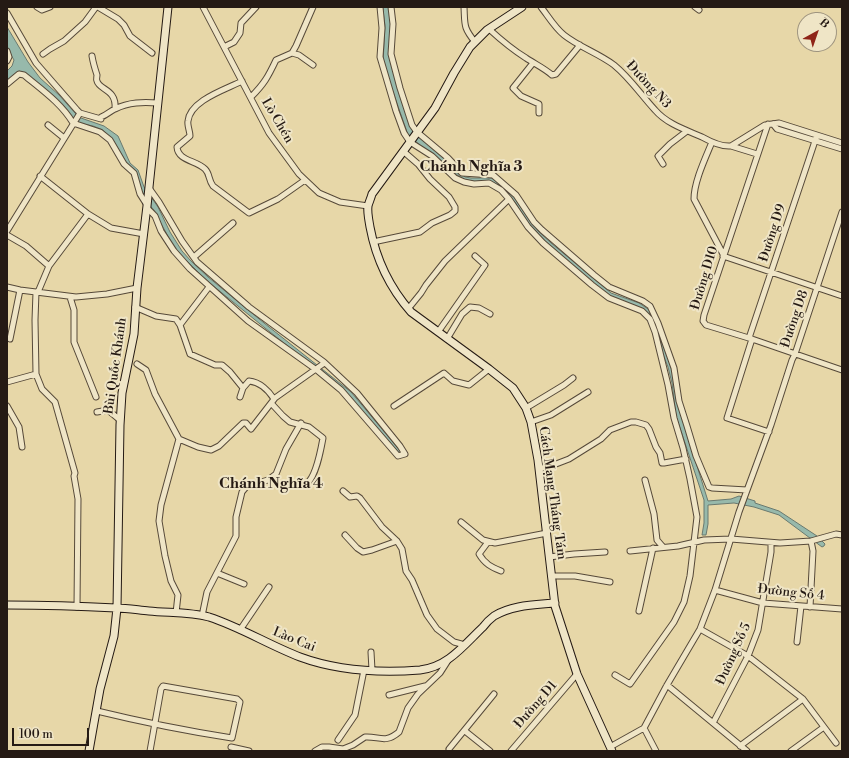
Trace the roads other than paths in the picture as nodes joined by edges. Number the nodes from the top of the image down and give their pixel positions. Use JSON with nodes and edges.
{"nodes":[{"id":1,"x":37,"y":7,"type":"edge"},
{"id":2,"x":50,"y":7,"type":"edge"},
{"id":3,"x":95,"y":7,"type":"edge"},
{"id":4,"x":168,"y":7,"type":"edge"},
{"id":5,"x":203,"y":7,"type":"edge"},
{"id":6,"x":256,"y":7,"type":"edge"},
{"id":7,"x":313,"y":7,"type":"edge"},
{"id":8,"x":380,"y":7,"type":"edge"},
{"id":9,"x":391,"y":7,"type":"edge"},
{"id":10,"x":464,"y":7,"type":"edge"},
{"id":11,"x":522,"y":7,"type":"edge"},
{"id":12,"x":541,"y":7,"type":"edge"},
{"id":13,"x":7,"y":14,"type":"edge"},
{"id":14,"x":489,"y":29,"type":"junction"},
{"id":15,"x":382,"y":32,"type":"junction"},
{"id":16,"x":392,"y":32,"type":"junction"},
{"id":17,"x":475,"y":42,"type":"junction"},
{"id":18,"x":580,"y":45,"type":"junction"},
{"id":19,"x":224,"y":47,"type":"junction"},
{"id":20,"x":7,"y":52,"type":"edge"},
{"id":21,"x":152,"y":53,"type":"dead end"},
{"id":22,"x":292,"y":53,"type":"junction"},
{"id":23,"x":43,"y":54,"type":"dead end"},
{"id":24,"x":92,"y":56,"type":"dead end"},
{"id":25,"x":7,"y":61,"type":"edge"},
{"id":26,"x":533,"y":63,"type":"junction"},
{"id":27,"x":313,"y":65,"type":"dead end"},
{"id":28,"x":242,"y":81,"type":"junction"},
{"id":29,"x":7,"y":84,"type":"edge"},
{"id":30,"x":251,"y":97,"type":"junction"},
{"id":31,"x":158,"y":103,"type":"junction"},
{"id":32,"x":115,"y":109,"type":"junction"},
{"id":33,"x":539,"y":113,"type":"dead end"},
{"id":34,"x":79,"y":114,"type":"junction"},
{"id":35,"x":73,"y":122,"type":"junction"},
{"id":36,"x":770,"y":124,"type":"junction"},
{"id":37,"x":48,"y":125,"type":"dead end"},
{"id":38,"x":687,"y":131,"type":"junction"},
{"id":39,"x":417,"y":132,"type":"junction"},
{"id":40,"x":64,"y":138,"type":"junction"},
{"id":41,"x":816,"y":138,"type":"junction"},
{"id":42,"x":411,"y":141,"type":"junction"},
{"id":43,"x":712,"y":142,"type":"junction"},
{"id":44,"x":842,"y":143,"type":"edge"},
{"id":45,"x":731,"y":146,"type":"junction"},
{"id":46,"x":842,"y":149,"type":"edge"},
{"id":47,"x":403,"y":151,"type":"junction"},
{"id":48,"x":757,"y":154,"type":"junction"},
{"id":49,"x":663,"y":164,"type":"dead end"},
{"id":50,"x":40,"y":176,"type":"junction"},
{"id":51,"x":495,"y":176,"type":"junction"},
{"id":52,"x":306,"y":180,"type":"junction"},
{"id":53,"x":489,"y":183,"type":"junction"},
{"id":54,"x":149,"y":189,"type":"junction"},
{"id":55,"x":509,"y":199,"type":"junction"},
{"id":56,"x":368,"y":206,"type":"junction"},
{"id":57,"x":147,"y":207,"type":"junction"},
{"id":58,"x":842,"y":212,"type":"edge"},
{"id":59,"x":88,"y":214,"type":"junction"},
{"id":60,"x":233,"y":223,"type":"dead end"},
{"id":61,"x":7,"y":231,"type":"edge"},
{"id":62,"x":144,"y":234,"type":"junction"},
{"id":63,"x":7,"y":235,"type":"edge"},
{"id":64,"x":373,"y":242,"type":"junction"},
{"id":65,"x":723,"y":255,"type":"junction"},
{"id":66,"x":475,"y":256,"type":"dead end"},
{"id":67,"x":194,"y":257,"type":"junction"},
{"id":68,"x":49,"y":266,"type":"junction"},
{"id":69,"x":771,"y":272,"type":"junction"},
{"id":70,"x":7,"y":287,"type":"edge"},
{"id":71,"x":209,"y":287,"type":"junction"},
{"id":72,"x":817,"y":287,"type":"junction"},
{"id":73,"x":137,"y":288,"type":"junction"},
{"id":74,"x":20,"y":290,"type":"junction"},
{"id":75,"x":37,"y":292,"type":"junction"},
{"id":76,"x":623,"y":293,"type":"junction"},
{"id":77,"x":842,"y":296,"type":"edge"},
{"id":78,"x":70,"y":297,"type":"junction"},
{"id":79,"x":620,"y":303,"type":"junction"},
{"id":80,"x":135,"y":307,"type":"junction"},
{"id":81,"x":408,"y":309,"type":"junction"},
{"id":82,"x":490,"y":314,"type":"dead end"},
{"id":83,"x":180,"y":325,"type":"junction"},
{"id":84,"x":438,"y":332,"type":"junction"},
{"id":85,"x":750,"y":338,"type":"junction"},
{"id":86,"x":10,"y":339,"type":"dead end"},
{"id":87,"x":447,"y":339,"type":"junction"},
{"id":88,"x":668,"y":353,"type":"junction"},
{"id":89,"x":795,"y":354,"type":"junction"},
{"id":90,"x":661,"y":355,"type":"junction"},
{"id":91,"x":137,"y":364,"type":"dead end"},
{"id":92,"x":322,"y":364,"type":"dead end"},
{"id":93,"x":842,"y":368,"type":"edge"},
{"id":94,"x":315,"y":369,"type":"junction"},
{"id":95,"x":489,"y":369,"type":"junction"},
{"id":96,"x":36,"y":374,"type":"junction"},
{"id":97,"x":573,"y":378,"type":"dead end"},
{"id":98,"x":7,"y":382,"type":"edge"},
{"id":99,"x":243,"y":388,"type":"junction"},
{"id":100,"x":588,"y":392,"type":"dead end"},
{"id":101,"x":96,"y":397,"type":"dead end"},
{"id":102,"x":240,"y":397,"type":"dead end"},
{"id":103,"x":273,"y":401,"type":"junction"},
{"id":104,"x":7,"y":406,"type":"edge"},
{"id":105,"x":394,"y":406,"type":"dead end"},
{"id":106,"x":526,"y":408,"type":"junction"},
{"id":107,"x":97,"y":412,"type":"dead end"},
{"id":108,"x":120,"y":420,"type":"junction"},
{"id":109,"x":530,"y":422,"type":"junction"},
{"id":110,"x":300,"y":424,"type":"junction"},
{"id":111,"x":769,"y":432,"type":"junction"},
{"id":112,"x":179,"y":439,"type":"junction"},
{"id":113,"x":22,"y":446,"type":"dead end"},
{"id":114,"x":696,"y":454,"type":"junction"},
{"id":115,"x":685,"y":457,"type":"junction"},
{"id":116,"x":539,"y":469,"type":"junction"},
{"id":117,"x":646,"y":480,"type":"dead end"},
{"id":118,"x":306,"y":484,"type":"dead end"},
{"id":119,"x":343,"y":492,"type":"dead end"},
{"id":120,"x":746,"y":493,"type":"junction"},
{"id":121,"x":461,"y":522,"type":"dead end"},
{"id":122,"x":547,"y":533,"type":"junction"},
{"id":123,"x":345,"y":535,"type":"dead end"},
{"id":124,"x":842,"y":535,"type":"edge"},
{"id":125,"x":731,"y":539,"type":"junction"},
{"id":126,"x":397,"y":541,"type":"junction"},
{"id":127,"x":811,"y":541,"type":"junction"},
{"id":128,"x":488,"y":542,"type":"junction"},
{"id":129,"x":694,"y":542,"type":"junction"},
{"id":130,"x":771,"y":543,"type":"junction"},
{"id":131,"x":663,"y":547,"type":"junction"},
{"id":132,"x":653,"y":548,"type":"junction"},
{"id":133,"x":630,"y":551,"type":"dead end"},
{"id":134,"x":605,"y":552,"type":"dead end"},
{"id":135,"x":549,"y":557,"type":"junction"},
{"id":136,"x":501,"y":571,"type":"dead end"},
{"id":137,"x":217,"y":573,"type":"junction"},
{"id":138,"x":551,"y":576,"type":"junction"},
{"id":139,"x":610,"y":582,"type":"dead end"},
{"id":140,"x":244,"y":584,"type":"dead end"},
{"id":141,"x":269,"y":587,"type":"dead end"},
{"id":142,"x":715,"y":590,"type":"junction"},
{"id":143,"x":555,"y":603,"type":"junction"},
{"id":144,"x":764,"y":603,"type":"junction"},
{"id":145,"x":7,"y":605,"type":"edge"},
{"id":146,"x":801,"y":606,"type":"junction"},
{"id":147,"x":77,"y":607,"type":"junction"},
{"id":148,"x":810,"y":607,"type":"junction"},
{"id":149,"x":117,"y":608,"type":"junction"},
{"id":150,"x":842,"y":609,"type":"edge"},
{"id":151,"x":639,"y":611,"type":"dead end"},
{"id":152,"x":176,"y":613,"type":"junction"},
{"id":153,"x":202,"y":616,"type":"junction"},
{"id":154,"x":700,"y":629,"type":"junction"},
{"id":155,"x":240,"y":630,"type":"junction"},
{"id":156,"x":797,"y":642,"type":"dead end"},
{"id":157,"x":465,"y":645,"type":"junction"},
{"id":158,"x":371,"y":652,"type":"dead end"},
{"id":159,"x":748,"y":656,"type":"junction"},
{"id":160,"x":449,"y":659,"type":"junction"},
{"id":161,"x":368,"y":670,"type":"junction"},
{"id":162,"x":577,"y":674,"type":"junction"},
{"id":163,"x":615,"y":675,"type":"dead end"},
{"id":164,"x":667,"y":685,"type":"junction"},
{"id":165,"x":426,"y":686,"type":"junction"},
{"id":166,"x":494,"y":694,"type":"dead end"},
{"id":167,"x":389,"y":695,"type":"dead end"},
{"id":168,"x":803,"y":699,"type":"junction"},
{"id":169,"x":97,"y":711,"type":"junction"},
{"id":170,"x":713,"y":723,"type":"junction"},
{"id":171,"x":155,"y":724,"type":"junction"},
{"id":172,"x":644,"y":728,"type":"junction"},
{"id":173,"x":824,"y":728,"type":"junction"},
{"id":174,"x":465,"y":731,"type":"junction"},
{"id":175,"x":232,"y":738,"type":"junction"},
{"id":176,"x":338,"y":740,"type":"dead end"},
{"id":177,"x":836,"y":743,"type":"dead end"},
{"id":178,"x":740,"y":746,"type":"junction"},
{"id":179,"x":231,"y":749,"type":"edge"},
{"id":180,"x":449,"y":749,"type":"dead end"},
{"id":181,"x":611,"y":749,"type":"edge"},
{"id":182,"x":89,"y":751,"type":"edge"},
{"id":183,"x":150,"y":751,"type":"edge"},
{"id":184,"x":249,"y":751,"type":"edge"},
{"id":185,"x":315,"y":751,"type":"edge"},
{"id":186,"x":490,"y":751,"type":"edge"},
{"id":187,"x":511,"y":751,"type":"edge"},
{"id":188,"x":656,"y":751,"type":"edge"},
{"id":189,"x":747,"y":751,"type":"edge"},
{"id":190,"x":791,"y":751,"type":"edge"}],
"edges":[{"from":1,"to":2,"type":"street"},
{"from":3,"to":21,"type":"street"},
{"from":3,"to":23,"type":"street"},
{"from":4,"to":31,"type":"street","name":"Bùi Quốc Khánh"},
{"from":5,"to":19,"type":"street","name":"Lò Chén"},
{"from":6,"to":19,"type":"street"},
{"from":7,"to":22,"type":"street"},
{"from":8,"to":15,"type":"street"},
{"from":9,"to":16,"type":"street"},
{"from":10,"to":17,"type":"street"},
{"from":11,"to":14,"type":"street"},
{"from":12,"to":18,"type":"street","name":"Đường N3"},
{"from":13,"to":34,"type":"street"},
{"from":14,"to":17,"type":"street"},
{"from":14,"to":26,"type":"street"},
{"from":15,"to":16,"type":"street"},
{"from":15,"to":42,"type":"street"},
{"from":16,"to":39,"type":"street"},
{"from":17,"to":39,"type":"street"},
{"from":18,"to":26,"type":"street"},
{"from":18,"to":38,"type":"street","name":"Đường N3"},
{"from":19,"to":28,"type":"street","name":"Lò Chén"},
{"from":20,"to":25,"type":"street"},
{"from":22,"to":27,"type":"street"},
{"from":22,"to":30,"type":"street"},
{"from":24,"to":32,"type":"street"},
{"from":26,"to":33,"type":"street"},
{"from":28,"to":30,"type":"street","name":"Lò Chén"},
{"from":28,"to":52,"type":"street"},
{"from":29,"to":35,"type":"street"},
{"from":30,"to":52,"type":"street","name":"Lò Chén"},
{"from":31,"to":32,"type":"street"},
{"from":31,"to":54,"type":"street","name":"Bùi Quốc Khánh"},
{"from":32,"to":34,"type":"street"},
{"from":34,"to":35,"type":"street"},
{"from":35,"to":40,"type":"street"},
{"from":35,"to":57,"type":"street"},
{"from":36,"to":41,"type":"street"},
{"from":36,"to":45,"type":"street"},
{"from":36,"to":48,"type":"street","name":"Đường D10"},
{"from":37,"to":40,"type":"street"},
{"from":38,"to":43,"type":"street","name":"Đường N3"},
{"from":38,"to":49,"type":"street"},
{"from":39,"to":42,"type":"street"},
{"from":39,"to":51,"type":"street"},
{"from":40,"to":50,"type":"street"},
{"from":41,"to":44,"type":"street"},
{"from":41,"to":46,"type":"street"},
{"from":41,"to":69,"type":"street","name":"Đường D9"},
{"from":42,"to":47,"type":"street"},
{"from":42,"to":53,"type":"street"},
{"from":43,"to":45,"type":"street","name":"Đường N3"},
{"from":43,"to":65,"type":"street"},
{"from":45,"to":48,"type":"street","name":"Đường N3"},
{"from":47,"to":56,"type":"street"},
{"from":47,"to":64,"type":"street"},
{"from":48,"to":65,"type":"street","name":"Đường D10"},
{"from":50,"to":59,"type":"street"},
{"from":50,"to":61,"type":"street"},
{"from":51,"to":53,"type":"street"},
{"from":51,"to":76,"type":"street"},
{"from":52,"to":56,"type":"street","name":"Lò Chén"},
{"from":53,"to":55,"type":"street"},
{"from":54,"to":57,"type":"street","name":"Bùi Quốc Khánh"},
{"from":54,"to":67,"type":"street"},
{"from":55,"to":79,"type":"street"},
{"from":55,"to":81,"type":"street"},
{"from":56,"to":64,"type":"street","name":"Cách Mạng Tháng Tám"},
{"from":57,"to":62,"type":"street","name":"Bùi Quốc Khánh"},
{"from":57,"to":71,"type":"street"},
{"from":58,"to":72,"type":"street","name":"Đường D8"},
{"from":59,"to":62,"type":"street"},
{"from":59,"to":68,"type":"street"},
{"from":60,"to":67,"type":"street"},
{"from":62,"to":73,"type":"street","name":"Bùi Quốc Khánh"},
{"from":63,"to":68,"type":"street"},
{"from":64,"to":81,"type":"street","name":"Cách Mạng Tháng Tám"},
{"from":65,"to":69,"type":"street"},
{"from":65,"to":85,"type":"street","name":"Đường D10"},
{"from":66,"to":84,"type":"street"},
{"from":67,"to":94,"type":"street"},
{"from":68,"to":75,"type":"street"},
{"from":69,"to":72,"type":"street"},
{"from":69,"to":85,"type":"street","name":"Đường D9"},
{"from":70,"to":74,"type":"street"},
{"from":71,"to":83,"type":"street"},
{"from":71,"to":94,"type":"street"},
{"from":72,"to":77,"type":"street"},
{"from":72,"to":89,"type":"street","name":"Đường D8"},
{"from":73,"to":78,"type":"street"},
{"from":73,"to":80,"type":"street","name":"Bùi Quốc Khánh"},
{"from":74,"to":75,"type":"street"},
{"from":74,"to":86,"type":"street"},
{"from":75,"to":78,"type":"street"},
{"from":75,"to":96,"type":"street"},
{"from":76,"to":79,"type":"street"},
{"from":76,"to":88,"type":"street"},
{"from":78,"to":101,"type":"street"},
{"from":79,"to":90,"type":"street"},
{"from":80,"to":83,"type":"street"},
{"from":80,"to":108,"type":"street","name":"Bùi Quốc Khánh"},
{"from":81,"to":84,"type":"street","name":"Cách Mạng Tháng Tám"},
{"from":82,"to":87,"type":"street"},
{"from":83,"to":99,"type":"street"},
{"from":84,"to":87,"type":"street","name":"Cách Mạng Tháng Tám"},
{"from":85,"to":89,"type":"street","name":"Đường D10"},
{"from":85,"to":111,"type":"street","name":"Đường D9"},
{"from":87,"to":95,"type":"street","name":"Cách Mạng Tháng Tám"},
{"from":88,"to":90,"type":"street"},
{"from":88,"to":114,"type":"street"},
{"from":89,"to":93,"type":"street","name":"Đường D10"},
{"from":89,"to":111,"type":"street","name":"Đường D8"},
{"from":90,"to":115,"type":"street"},
{"from":91,"to":112,"type":"street"},
{"from":92,"to":94,"type":"street"},
{"from":94,"to":103,"type":"street"},
{"from":95,"to":105,"type":"street"},
{"from":95,"to":106,"type":"street","name":"Cách Mạng Tháng Tám"},
{"from":96,"to":98,"type":"street"},
{"from":96,"to":147,"type":"street"},
{"from":97,"to":106,"type":"street"},
{"from":99,"to":102,"type":"street"},
{"from":99,"to":103,"type":"street"},
{"from":100,"to":109,"type":"street"},
{"from":103,"to":110,"type":"street"},
{"from":103,"to":112,"type":"street"},
{"from":104,"to":113,"type":"street"},
{"from":106,"to":109,"type":"street","name":"Cách Mạng Tháng Tám"},
{"from":107,"to":108,"type":"street"},
{"from":108,"to":149,"type":"street","name":"Bùi Quốc Khánh"},
{"from":109,"to":116,"type":"street","name":"Cách Mạng Tháng Tám"},
{"from":110,"to":118,"type":"street"},
{"from":110,"to":137,"type":"street"},
{"from":111,"to":120,"type":"street","name":"Đường D8"},
{"from":112,"to":152,"type":"street"},
{"from":114,"to":115,"type":"street"},
{"from":114,"to":120,"type":"street"},
{"from":115,"to":116,"type":"street"},
{"from":115,"to":129,"type":"street"},
{"from":116,"to":122,"type":"street","name":"Cách Mạng Tháng Tám"},
{"from":117,"to":131,"type":"street"},
{"from":119,"to":126,"type":"street"},
{"from":120,"to":125,"type":"street","name":"Đường D8"},
{"from":121,"to":128,"type":"street"},
{"from":122,"to":128,"type":"street"},
{"from":122,"to":135,"type":"street","name":"Cách Mạng Tháng Tám"},
{"from":123,"to":126,"type":"street"},
{"from":124,"to":127,"type":"street"},
{"from":125,"to":129,"type":"street"},
{"from":125,"to":130,"type":"street"},
{"from":125,"to":142,"type":"street","name":"Đường D8"},
{"from":126,"to":157,"type":"street"},
{"from":127,"to":130,"type":"street"},
{"from":127,"to":148,"type":"street"},
{"from":128,"to":136,"type":"street"},
{"from":129,"to":131,"type":"street"},
{"from":129,"to":163,"type":"street"},
{"from":130,"to":144,"type":"street","name":"Đường Số 5"},
{"from":131,"to":132,"type":"street"},
{"from":132,"to":133,"type":"street"},
{"from":132,"to":151,"type":"street"},
{"from":134,"to":135,"type":"street"},
{"from":135,"to":138,"type":"street","name":"Cách Mạng Tháng Tám"},
{"from":137,"to":140,"type":"street"},
{"from":137,"to":153,"type":"street"},
{"from":138,"to":139,"type":"street"},
{"from":138,"to":143,"type":"street","name":"Cách Mạng Tháng Tám"},
{"from":141,"to":155,"type":"street"},
{"from":142,"to":144,"type":"street","name":"Đường Số 4"},
{"from":142,"to":154,"type":"street","name":"Đường D8"},
{"from":143,"to":157,"type":"street","name":"Lào Cai"},
{"from":143,"to":162,"type":"street","name":"Cách Mạng Tháng Tám"},
{"from":144,"to":146,"type":"street","name":"Đường Số 4"},
{"from":144,"to":159,"type":"street","name":"Đường Số 5"},
{"from":145,"to":147,"type":"street","name":"Lào Cai"},
{"from":146,"to":148,"type":"street","name":"Đường Số 4"},
{"from":146,"to":156,"type":"street"},
{"from":147,"to":149,"type":"street","name":"Lào Cai"},
{"from":148,"to":150,"type":"street","name":"Đường Số 4"},
{"from":149,"to":152,"type":"street","name":"Lào Cai"},
{"from":149,"to":169,"type":"street","name":"Bùi Quốc Khánh"},
{"from":152,"to":153,"type":"street","name":"Lào Cai"},
{"from":153,"to":155,"type":"street","name":"Lào Cai"},
{"from":154,"to":159,"type":"street"},
{"from":154,"to":164,"type":"street","name":"Đường D8"},
{"from":155,"to":161,"type":"street","name":"Lào Cai"},
{"from":157,"to":160,"type":"street","name":"Lào Cai"},
{"from":158,"to":161,"type":"street"},
{"from":159,"to":168,"type":"street"},
{"from":159,"to":170,"type":"street","name":"Đường Số 5"},
{"from":160,"to":161,"type":"street","name":"Lào Cai"},
{"from":160,"to":165,"type":"street"},
{"from":161,"to":176,"type":"street"},
{"from":162,"to":181,"type":"street","name":"Cách Mạng Tháng Tám"},
{"from":162,"to":187,"type":"street","name":"Đường D1"},
{"from":164,"to":170,"type":"street"},
{"from":164,"to":172,"type":"street","name":"Đường D8"},
{"from":165,"to":167,"type":"street"},
{"from":165,"to":185,"type":"street"},
{"from":166,"to":174,"type":"street"},
{"from":168,"to":173,"type":"street"},
{"from":168,"to":178,"type":"street"},
{"from":169,"to":171,"type":"street"},
{"from":169,"to":182,"type":"street","name":"Bùi Quốc Khánh"},
{"from":170,"to":178,"type":"street"},
{"from":171,"to":175,"type":"street"},
{"from":171,"to":175,"type":"street"},
{"from":171,"to":183,"type":"street"},
{"from":172,"to":181,"type":"street"},
{"from":172,"to":188,"type":"street"},
{"from":173,"to":177,"type":"street"},
{"from":173,"to":190,"type":"street"},
{"from":174,"to":180,"type":"street"},
{"from":174,"to":186,"type":"street"},
{"from":175,"to":179,"type":"street"},
{"from":178,"to":189,"type":"street"},
{"from":179,"to":184,"type":"street"}]}
